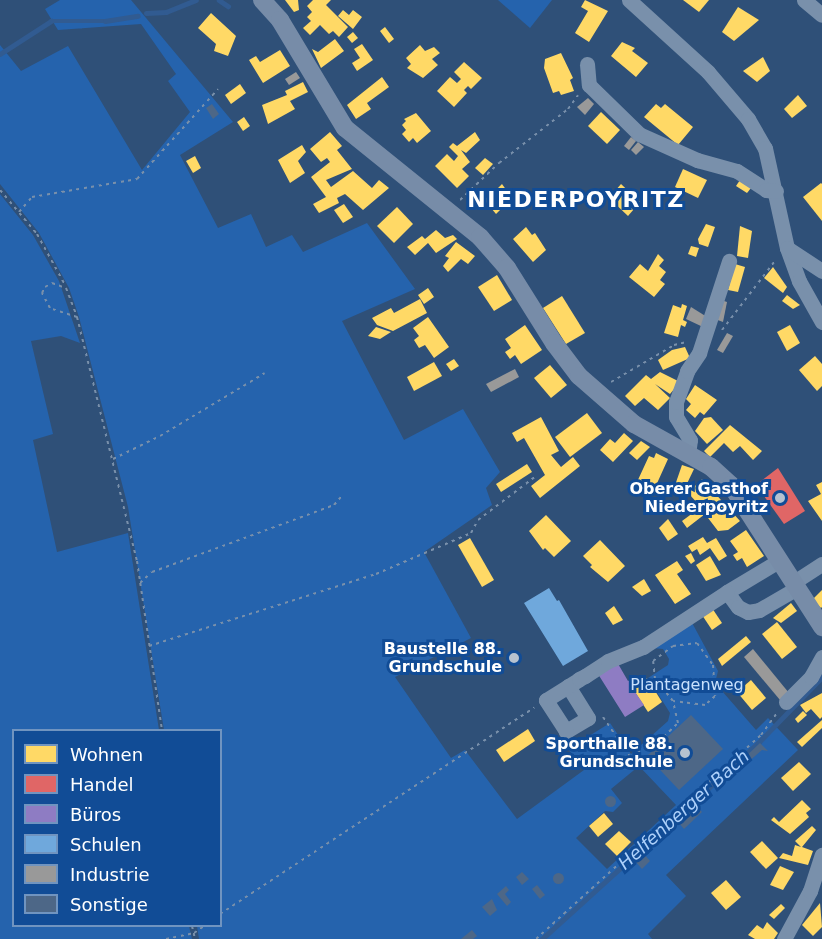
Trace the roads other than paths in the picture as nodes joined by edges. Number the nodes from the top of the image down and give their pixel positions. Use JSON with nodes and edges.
{"nodes":[{"id":1,"x":262,"y":0,"type":"edge"},
{"id":2,"x":629,"y":0,"type":"edge"},
{"id":3,"x":804,"y":0,"type":"edge"},
{"id":4,"x":822,"y":15,"type":"edge"},
{"id":5,"x":587,"y":64,"type":"dead end"},
{"id":6,"x":776,"y":190,"type":"junction"},
{"id":7,"x":788,"y":248,"type":"junction"},
{"id":8,"x":729,"y":261,"type":"dead end"},
{"id":9,"x":822,"y":271,"type":"edge"},
{"id":10,"x":822,"y":322,"type":"edge"},
{"id":11,"x":688,"y":454,"type":"junction"},
{"id":12,"x":780,"y":560,"type":"junction"},
{"id":13,"x":822,"y":564,"type":"edge"},
{"id":14,"x":795,"y":585,"type":"junction"},
{"id":15,"x":727,"y":592,"type":"junction"},
{"id":16,"x":822,"y":627,"type":"edge"},
{"id":17,"x":822,"y":657,"type":"edge"},
{"id":18,"x":568,"y":686,"type":"junction"},
{"id":19,"x":786,"y":702,"type":"road end"},
{"id":20,"x":822,"y":855,"type":"edge"},
{"id":21,"x":784,"y":939,"type":"edge"}],
"edges":[{"from":1,"to":11,"type":"main road"},
{"from":2,"to":6,"type":"street"},
{"from":3,"to":4,"type":"street"},
{"from":5,"to":6,"type":"street"},
{"from":6,"to":7,"type":"street"},
{"from":7,"to":9,"type":"street"},
{"from":7,"to":10,"type":"street"},
{"from":8,"to":11,"type":"street"},
{"from":11,"to":12,"type":"main road"},
{"from":12,"to":14,"type":"main road"},
{"from":12,"to":15,"type":"street"},
{"from":13,"to":14,"type":"street"},
{"from":14,"to":15,"type":"street"},
{"from":14,"to":16,"type":"main road"},
{"from":15,"to":18,"type":"street"},
{"from":17,"to":19,"type":"street"},
{"from":18,"to":18,"type":"street"},
{"from":20,"to":21,"type":"street"}]}
